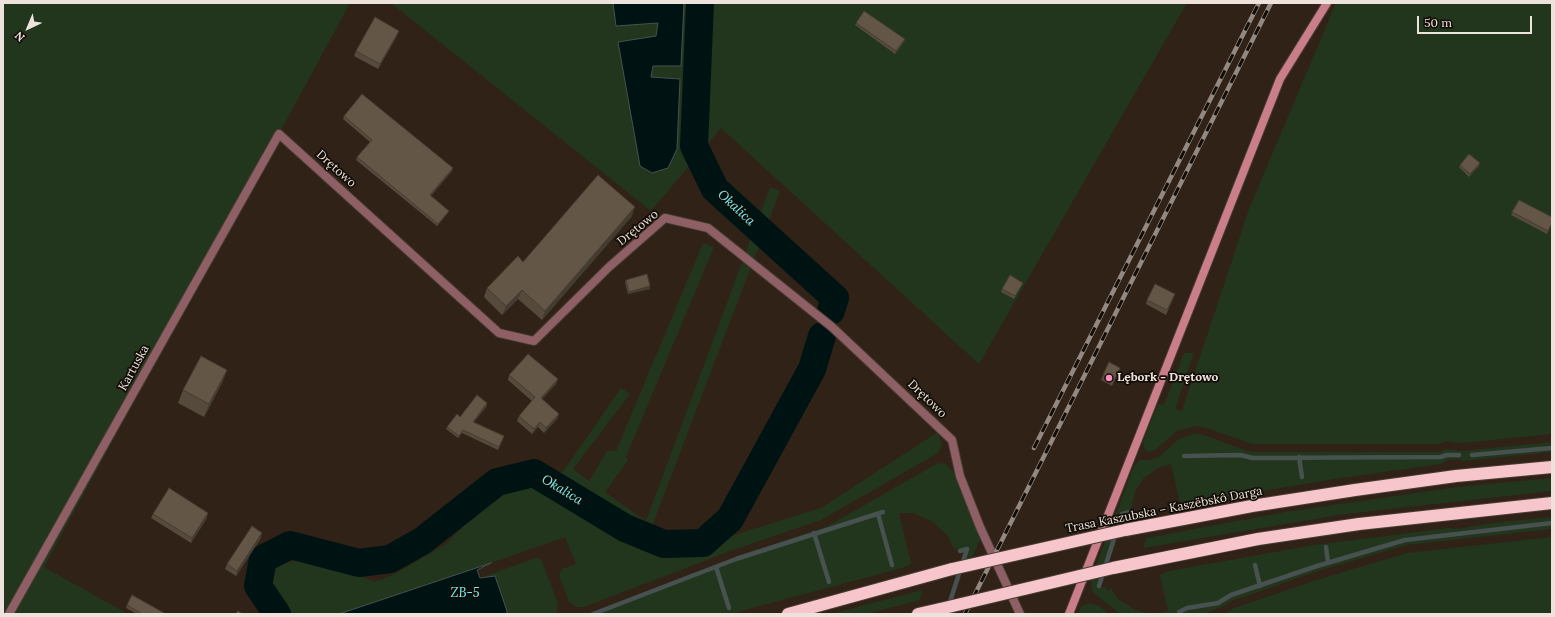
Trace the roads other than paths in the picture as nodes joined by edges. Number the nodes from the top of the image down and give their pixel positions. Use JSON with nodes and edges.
{"nodes":[{"id":1,"x":1326,"y":3,"type":"edge"},
{"id":2,"x":279,"y":134,"type":"joint"},
{"id":3,"x":1552,"y":467,"type":"edge"},
{"id":4,"x":1552,"y":503,"type":"edge"},
{"id":5,"x":9,"y":614,"type":"edge"},
{"id":6,"x":788,"y":614,"type":"edge"},
{"id":7,"x":918,"y":614,"type":"edge"},
{"id":8,"x":1020,"y":614,"type":"edge"},
{"id":9,"x":1069,"y":614,"type":"edge"}],
"edges":[{"from":1,"to":9,"type":"main road"},
{"from":2,"to":5,"type":"street","name":"Kartuska"},
{"from":2,"to":8,"type":"street","name":"Drętowo"},
{"from":3,"to":6,"type":"highway","name":"Trasa Kaszubska – Kaszëbskô Darga","bridge":true},
{"from":4,"to":7,"type":"highway","bridge":true}]}
